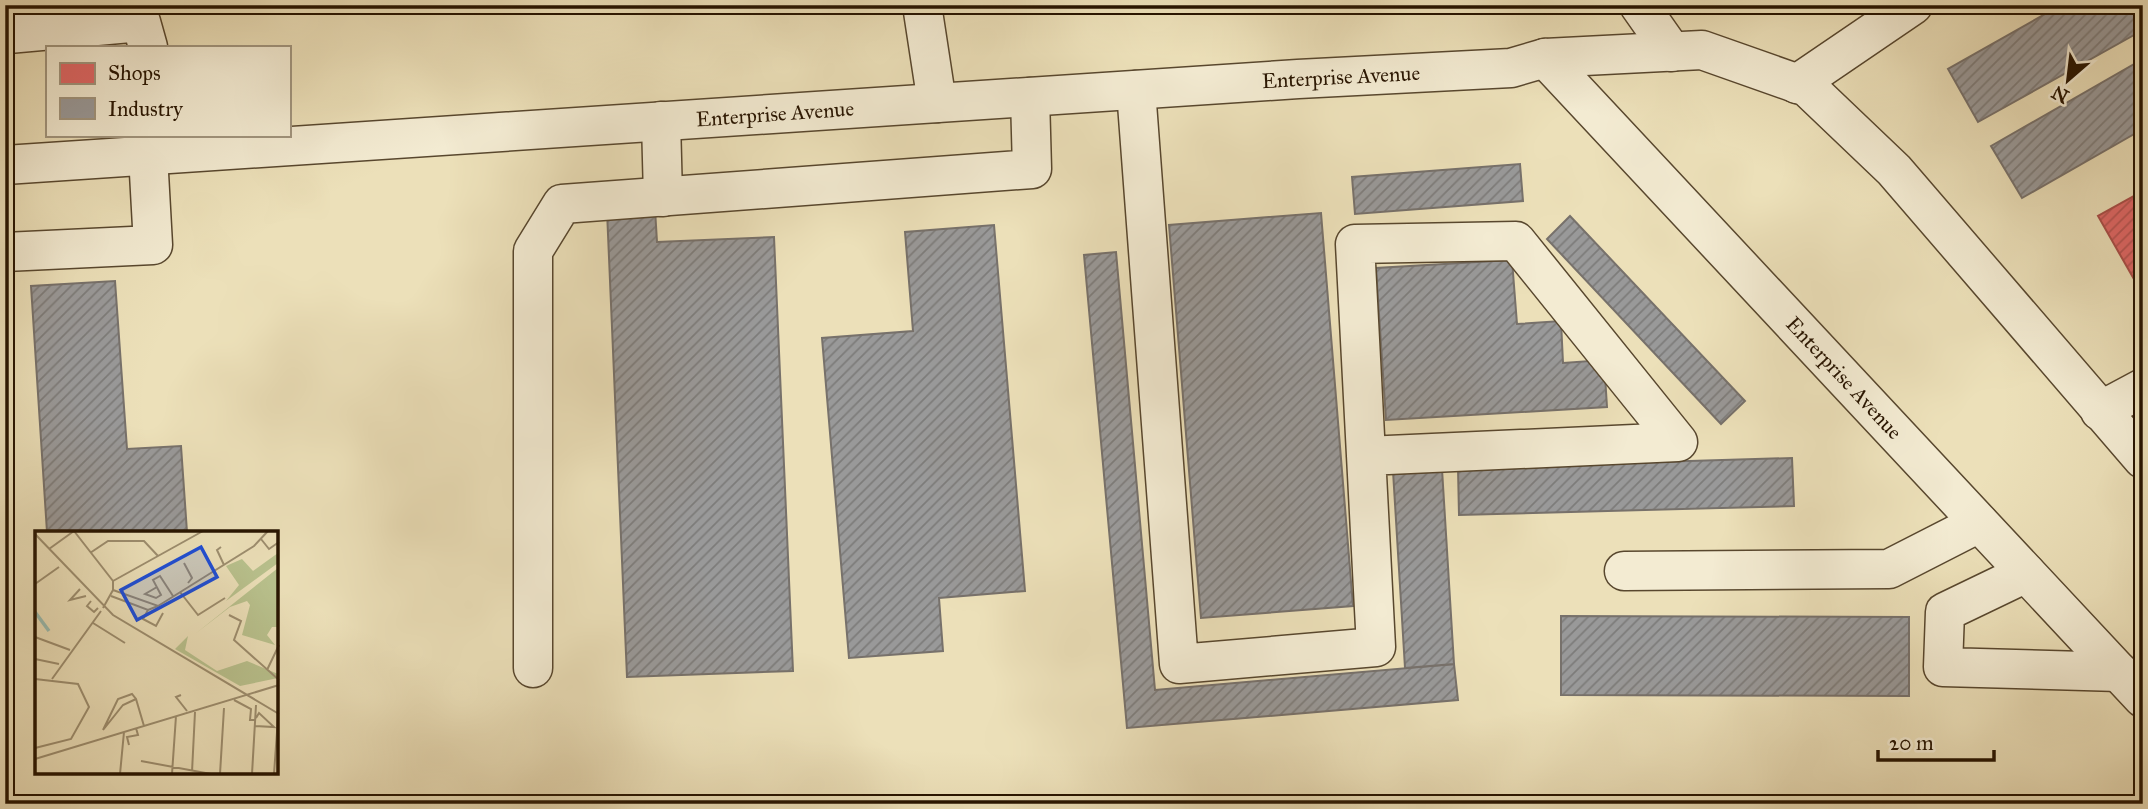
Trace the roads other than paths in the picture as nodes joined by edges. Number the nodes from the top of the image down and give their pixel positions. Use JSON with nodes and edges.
{"nodes":[{"id":1,"x":922,"y":5,"type":"edge"},
{"id":2,"x":1639,"y":5,"type":"edge"},
{"id":3,"x":1913,"y":5,"type":"edge"},
{"id":4,"x":8,"y":34,"type":"dead end"},
{"id":5,"x":148,"y":46,"type":"edge"},
{"id":6,"x":1672,"y":52,"type":"junction"},
{"id":7,"x":1545,"y":58,"type":"junction"},
{"id":8,"x":1797,"y":85,"type":"junction"},
{"id":9,"x":1136,"y":90,"type":"junction"},
{"id":10,"x":1030,"y":97,"type":"junction"},
{"id":11,"x":937,"y":103,"type":"junction"},
{"id":12,"x":661,"y":121,"type":"junction"},
{"id":13,"x":164,"y":148,"type":"edge"},
{"id":14,"x":5,"y":165,"type":"edge"},
{"id":15,"x":663,"y":197,"type":"junction"},
{"id":16,"x":5,"y":252,"type":"edge"},
{"id":17,"x":2143,"y":388,"type":"edge"},
{"id":18,"x":2100,"y":411,"type":"junction"},
{"id":19,"x":1366,"y":456,"type":"junction"},
{"id":20,"x":2143,"y":460,"type":"edge"},
{"id":21,"x":1979,"y":523,"type":"junction"},
{"id":22,"x":1623,"y":571,"type":"dead end"},
{"id":23,"x":2026,"y":573,"type":"junction"},
{"id":24,"x":533,"y":668,"type":"dead end"},
{"id":25,"x":2131,"y":685,"type":"edge"}],
"edges":[{"from":1,"to":11,"type":"street"},
{"from":2,"to":6,"type":"street"},
{"from":3,"to":8,"type":"street"},
{"from":4,"to":5,"type":"street"},
{"from":6,"to":7,"type":"street","name":"Enterprise Avenue"},
{"from":6,"to":8,"type":"street","name":"Enterprise Avenue"},
{"from":7,"to":9,"type":"street","name":"Enterprise Avenue"},
{"from":7,"to":21,"type":"street","name":"Enterprise Avenue"},
{"from":8,"to":18,"type":"street","name":"Enterprise Avenue"},
{"from":9,"to":10,"type":"street","name":"Enterprise Avenue"},
{"from":9,"to":19,"type":"street"},
{"from":10,"to":11,"type":"street","name":"Enterprise Avenue"},
{"from":10,"to":15,"type":"street"},
{"from":11,"to":12,"type":"street","name":"Enterprise Avenue"},
{"from":12,"to":13,"type":"street","name":"Enterprise Avenue"},
{"from":12,"to":15,"type":"street"},
{"from":13,"to":14,"type":"street","name":"Enterprise Avenue"},
{"from":13,"to":16,"type":"street"},
{"from":15,"to":24,"type":"street"},
{"from":17,"to":18,"type":"street"},
{"from":18,"to":20,"type":"street","name":"Enterprise Avenue"},
{"from":19,"to":19,"type":"street"},
{"from":21,"to":22,"type":"street"},
{"from":21,"to":23,"type":"street","name":"Enterprise Avenue"},
{"from":23,"to":25,"type":"street","name":"Enterprise Avenue"},
{"from":23,"to":25,"type":"street"}]}
